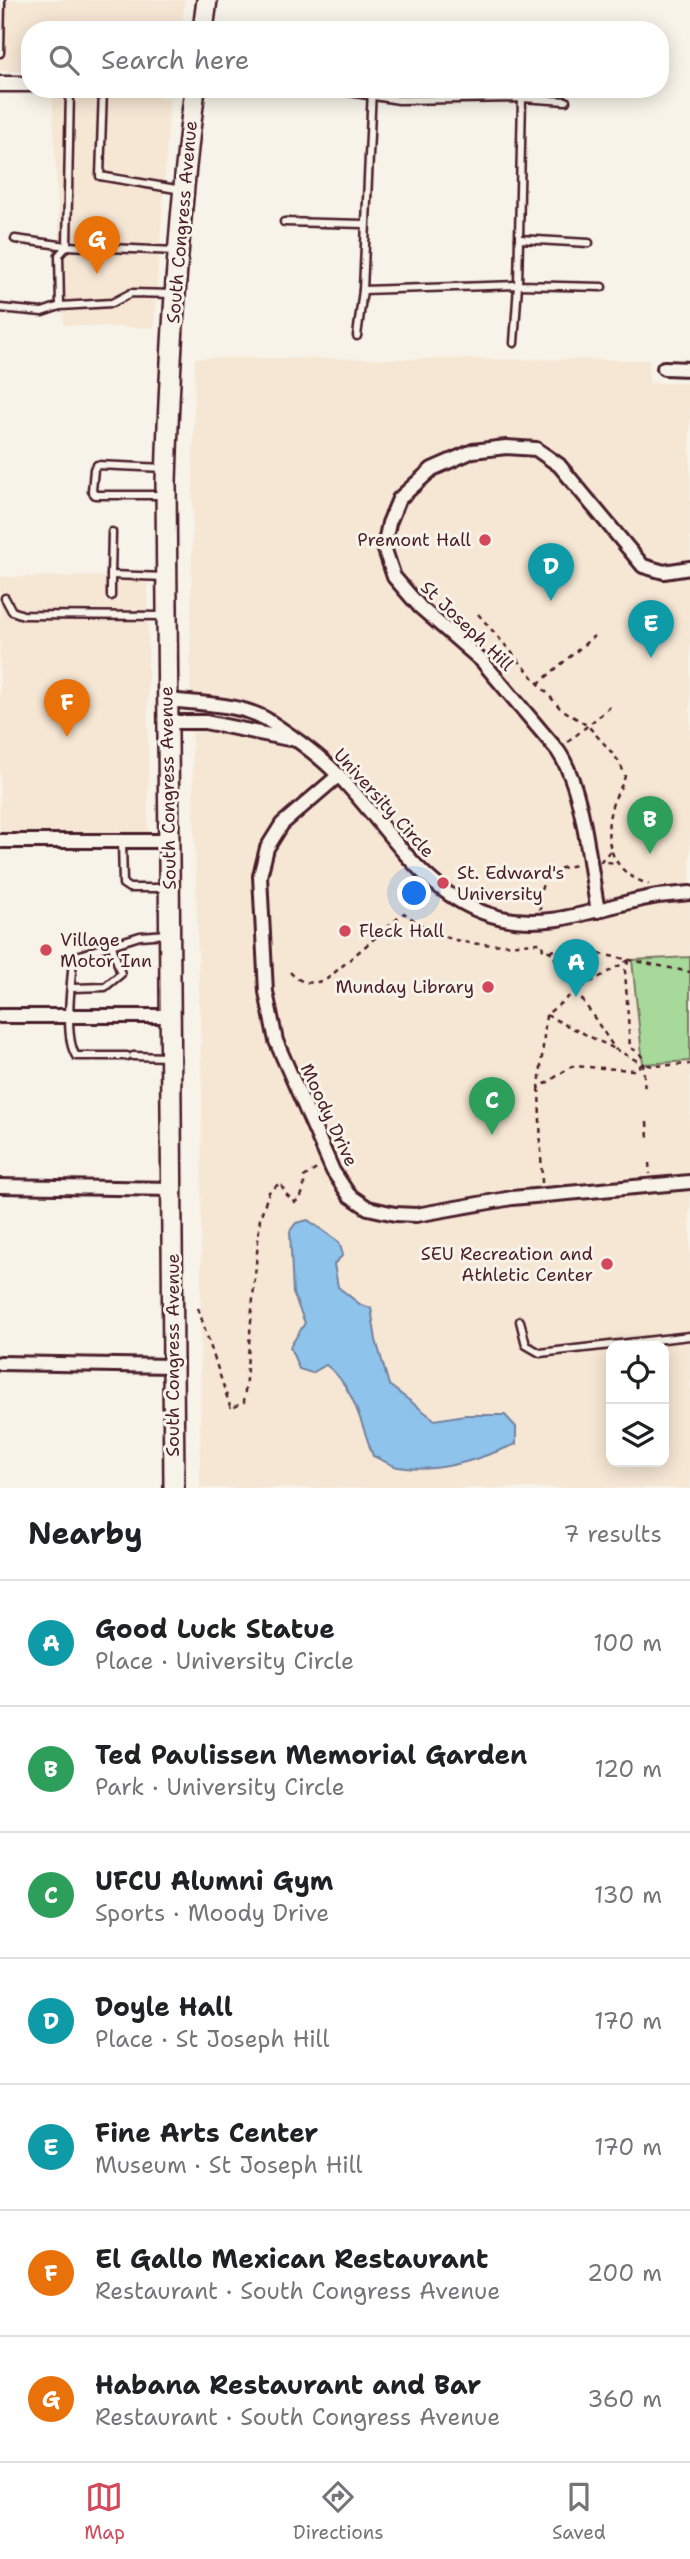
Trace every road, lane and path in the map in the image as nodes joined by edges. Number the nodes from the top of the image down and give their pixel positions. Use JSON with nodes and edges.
{"nodes":[{"id":1,"x":1,"y":0,"type":"edge"},
{"id":2,"x":207,"y":0,"type":"edge"},
{"id":3,"x":204,"y":21,"type":"edge"},
{"id":4,"x":0,"y":52,"type":"edge"},
{"id":5,"x":0,"y":84,"type":"edge"},
{"id":6,"x":21,"y":84,"type":"edge"},
{"id":7,"x":70,"y":98,"type":"edge"},
{"id":8,"x":103,"y":98,"type":"edge"},
{"id":9,"x":194,"y":98,"type":"edge"},
{"id":10,"x":372,"y":98,"type":"edge"},
{"id":11,"x":391,"y":98,"type":"edge"},
{"id":12,"x":522,"y":98,"type":"junction"},
{"id":13,"x":566,"y":101,"type":"dead end"},
{"id":14,"x":184,"y":190,"type":"junction"},
{"id":15,"x":284,"y":222,"type":"dead end"},
{"id":16,"x":364,"y":224,"type":"junction"},
{"id":17,"x":15,"y":239,"type":"dead end"},
{"id":18,"x":519,"y":239,"type":"junction"},
{"id":19,"x":589,"y":243,"type":"dead end"},
{"id":20,"x":68,"y":246,"type":"junction"},
{"id":21,"x":177,"y":251,"type":"junction"},
{"id":22,"x":518,"y":285,"type":"junction"},
{"id":23,"x":603,"y":288,"type":"dead end"},
{"id":24,"x":363,"y":290,"type":"junction"},
{"id":25,"x":174,"y":293,"type":"junction"},
{"id":26,"x":60,"y":306,"type":"junction"},
{"id":27,"x":1,"y":307,"type":"edge"},
{"id":28,"x":357,"y":336,"type":"dead end"},
{"id":29,"x":514,"y":343,"type":"dead end"},
{"id":30,"x":664,"y":368,"type":"dead end"},
{"id":31,"x":690,"y":369,"type":"edge"},
{"id":32,"x":167,"y":468,"type":"junction"},
{"id":33,"x":167,"y":495,"type":"junction"},
{"id":34,"x":112,"y":532,"type":"dead end"},
{"id":35,"x":690,"y":568,"type":"edge"},
{"id":36,"x":111,"y":575,"type":"junction"},
{"id":37,"x":167,"y":577,"type":"junction"},
{"id":38,"x":111,"y":596,"type":"dead end"},
{"id":39,"x":5,"y":598,"type":"dead end"},
{"id":40,"x":478,"y":614,"type":"dead end"},
{"id":41,"x":167,"y":616,"type":"junction"},
{"id":42,"x":594,"y":636,"type":"dead end"},
{"id":43,"x":538,"y":684,"type":"junction"},
{"id":44,"x":167,"y":699,"type":"junction"},
{"id":45,"x":610,"y":707,"type":"dead end"},
{"id":46,"x":167,"y":722,"type":"junction"},
{"id":47,"x":587,"y":726,"type":"junction"},
{"id":48,"x":293,"y":740,"type":"junction"},
{"id":49,"x":568,"y":743,"type":"dead end"},
{"id":50,"x":339,"y":775,"type":"junction"},
{"id":51,"x":0,"y":841,"type":"edge"},
{"id":52,"x":122,"y":841,"type":"junction"},
{"id":53,"x":169,"y":841,"type":"junction"},
{"id":54,"x":610,"y":851,"type":"junction"},
{"id":55,"x":615,"y":863,"type":"junction"},
{"id":56,"x":579,"y":865,"type":"dead end"},
{"id":57,"x":655,"y":885,"type":"dead end"},
{"id":58,"x":169,"y":888,"type":"junction"},
{"id":59,"x":690,"y":893,"type":"edge"},
{"id":60,"x":598,"y":911,"type":"junction"},
{"id":61,"x":540,"y":914,"type":"dead end"},
{"id":62,"x":169,"y":933,"type":"junction"},
{"id":63,"x":541,"y":936,"type":"dead end"},
{"id":64,"x":542,"y":943,"type":"junction"},
{"id":65,"x":112,"y":946,"type":"junction"},
{"id":66,"x":550,"y":951,"type":"junction"},
{"id":67,"x":629,"y":960,"type":"junction"},
{"id":68,"x":290,"y":972,"type":"dead end"},
{"id":69,"x":690,"y":972,"type":"edge"},
{"id":70,"x":72,"y":988,"type":"junction"},
{"id":71,"x":577,"y":990,"type":"junction"},
{"id":72,"x":546,"y":1015,"type":"junction"},
{"id":73,"x":0,"y":1016,"type":"edge"},
{"id":74,"x":70,"y":1016,"type":"junction"},
{"id":75,"x":170,"y":1016,"type":"junction"},
{"id":76,"x":615,"y":1049,"type":"junction"},
{"id":77,"x":170,"y":1057,"type":"junction"},
{"id":78,"x":643,"y":1064,"type":"junction"},
{"id":79,"x":690,"y":1064,"type":"edge"},
{"id":80,"x":539,"y":1088,"type":"junction"},
{"id":81,"x":645,"y":1093,"type":"dead end"},
{"id":82,"x":647,"y":1122,"type":"dead end"},
{"id":83,"x":648,"y":1139,"type":"dead end"},
{"id":84,"x":649,"y":1163,"type":"dead end"},
{"id":85,"x":318,"y":1168,"type":"dead end"},
{"id":86,"x":650,"y":1176,"type":"dead end"},
{"id":87,"x":690,"y":1182,"type":"edge"},
{"id":88,"x":542,"y":1184,"type":"dead end"},
{"id":89,"x":0,"y":1186,"type":"edge"},
{"id":90,"x":172,"y":1189,"type":"junction"},
{"id":91,"x":198,"y":1308,"type":"dead end"},
{"id":92,"x":520,"y":1321,"type":"dead end"},
{"id":93,"x":690,"y":1336,"type":"edge"},
{"id":94,"x":0,"y":1363,"type":"edge"},
{"id":95,"x":173,"y":1366,"type":"junction"},
{"id":96,"x":174,"y":1488,"type":"edge"}],
"edges":[{"from":1,"to":4,"type":"lane"},
{"from":2,"to":3,"type":"main road"},
{"from":5,"to":6,"type":"street"},
{"from":7,"to":20,"type":"lane"},
{"from":8,"to":14,"type":"lane"},
{"from":9,"to":14,"type":"main road","name":"South Congress Avenue"},
{"from":10,"to":16,"type":"lane"},
{"from":11,"to":12,"type":"lane"},
{"from":12,"to":13,"type":"lane"},
{"from":12,"to":18,"type":"lane"},
{"from":14,"to":21,"type":"main road","name":"South Congress Avenue"},
{"from":15,"to":16,"type":"lane"},
{"from":16,"to":24,"type":"lane"},
{"from":17,"to":20,"type":"lane"},
{"from":18,"to":19,"type":"lane"},
{"from":18,"to":22,"type":"lane"},
{"from":20,"to":21,"type":"lane"},
{"from":20,"to":26,"type":"lane"},
{"from":21,"to":25,"type":"main road","name":"South Congress Avenue"},
{"from":22,"to":23,"type":"lane"},
{"from":22,"to":24,"type":"lane"},
{"from":22,"to":29,"type":"lane"},
{"from":24,"to":28,"type":"lane"},
{"from":25,"to":26,"type":"lane"},
{"from":25,"to":32,"type":"main road","name":"South Congress Avenue"},
{"from":26,"to":27,"type":"lane"},
{"from":30,"to":31,"type":"street"},
{"from":32,"to":33,"type":"main road","name":"South Congress Avenue"},
{"from":32,"to":33,"type":"lane"},
{"from":33,"to":37,"type":"main road","name":"South Congress Avenue"},
{"from":34,"to":36,"type":"lane"},
{"from":35,"to":60,"type":"street","name":"St Joseph Hill"},
{"from":36,"to":37,"type":"lane"},
{"from":36,"to":38,"type":"lane"},
{"from":37,"to":41,"type":"main road","name":"South Congress Avenue"},
{"from":39,"to":41,"type":"lane"},
{"from":40,"to":43,"type":"path"},
{"from":41,"to":44,"type":"main road","name":"South Congress Avenue"},
{"from":42,"to":43,"type":"path"},
{"from":43,"to":47,"type":"path"},
{"from":44,"to":46,"type":"main road","name":"South Congress Avenue"},
{"from":44,"to":48,"type":"street","name":"University Circle"},
{"from":45,"to":47,"type":"path"},
{"from":46,"to":48,"type":"street","name":"University Circle"},
{"from":46,"to":53,"type":"main road","name":"South Congress Avenue"},
{"from":47,"to":49,"type":"path"},
{"from":47,"to":54,"type":"path"},
{"from":48,"to":50,"type":"street","name":"University Circle"},
{"from":50,"to":60,"type":"street","name":"University Circle"},
{"from":50,"to":87,"type":"street","name":"Moody Drive"},
{"from":51,"to":52,"type":"street"},
{"from":52,"to":53,"type":"street"},
{"from":52,"to":58,"type":"lane"},
{"from":53,"to":58,"type":"main road","name":"South Congress Avenue"},
{"from":54,"to":55,"type":"path"},
{"from":54,"to":55,"type":"path"},
{"from":55,"to":57,"type":"path"},
{"from":56,"to":61,"type":"path"},
{"from":58,"to":62,"type":"main road","name":"South Congress Avenue"},
{"from":59,"to":60,"type":"street","name":"University Circle"},
{"from":62,"to":65,"type":"lane"},
{"from":62,"to":75,"type":"main road","name":"South Congress Avenue"},
{"from":63,"to":64,"type":"path"},
{"from":64,"to":66,"type":"path"},
{"from":64,"to":68,"type":"path"},
{"from":65,"to":70,"type":"lane"},
{"from":65,"to":70,"type":"lane"},
{"from":66,"to":67,"type":"path"},
{"from":66,"to":71,"type":"path"},
{"from":67,"to":69,"type":"path"},
{"from":67,"to":71,"type":"path"},
{"from":67,"to":78,"type":"path"},
{"from":70,"to":74,"type":"lane"},
{"from":71,"to":72,"type":"path"},
{"from":71,"to":76,"type":"path"},
{"from":72,"to":76,"type":"path"},
{"from":72,"to":80,"type":"path"},
{"from":73,"to":74,"type":"street"},
{"from":74,"to":75,"type":"street"},
{"from":74,"to":77,"type":"lane"},
{"from":75,"to":77,"type":"main road","name":"South Congress Avenue"},
{"from":76,"to":78,"type":"path"},
{"from":77,"to":90,"type":"main road","name":"South Congress Avenue"},
{"from":78,"to":79,"type":"path"},
{"from":78,"to":80,"type":"path"},
{"from":78,"to":81,"type":"path"},
{"from":80,"to":88,"type":"path"},
{"from":82,"to":83,"type":"path"},
{"from":84,"to":86,"type":"path"},
{"from":85,"to":91,"type":"path"},
{"from":89,"to":90,"type":"street"},
{"from":90,"to":95,"type":"main road","name":"South Congress Avenue"},
{"from":92,"to":93,"type":"lane"},
{"from":94,"to":95,"type":"street"},
{"from":95,"to":96,"type":"main road","name":"South Congress Avenue"}]}
